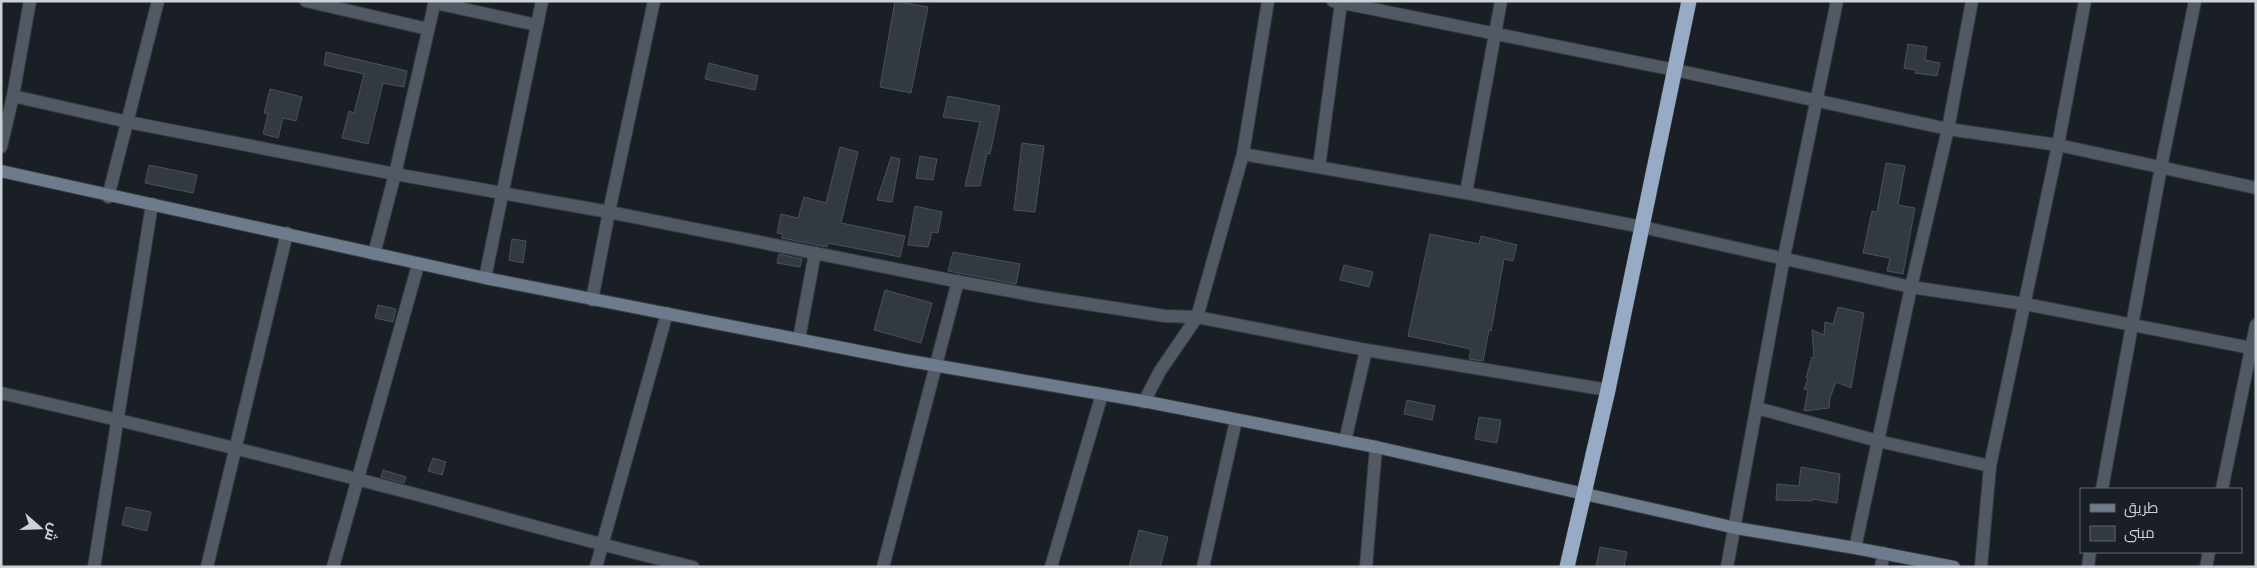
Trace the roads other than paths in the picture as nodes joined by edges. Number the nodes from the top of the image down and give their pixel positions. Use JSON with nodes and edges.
{"nodes":[{"id":1,"x":30,"y":1,"type":"edge"},
{"id":2,"x":158,"y":1,"type":"edge"},
{"id":3,"x":306,"y":1,"type":"edge"},
{"id":4,"x":542,"y":1,"type":"edge"},
{"id":5,"x":654,"y":1,"type":"edge"},
{"id":6,"x":1268,"y":1,"type":"edge"},
{"id":7,"x":1501,"y":1,"type":"edge"},
{"id":8,"x":1689,"y":1,"type":"edge"},
{"id":9,"x":1837,"y":1,"type":"edge"},
{"id":10,"x":1972,"y":1,"type":"edge"},
{"id":11,"x":2085,"y":1,"type":"edge"},
{"id":12,"x":2195,"y":1,"type":"edge"},
{"id":13,"x":435,"y":2,"type":"edge"},
{"id":14,"x":1337,"y":2,"type":"edge"},
{"id":15,"x":538,"y":25,"type":"junction"},
{"id":16,"x":428,"y":29,"type":"junction"},
{"id":17,"x":1494,"y":34,"type":"junction"},
{"id":18,"x":1675,"y":70,"type":"junction"},
{"id":19,"x":13,"y":96,"type":"junction"},
{"id":20,"x":1816,"y":100,"type":"junction"},
{"id":21,"x":128,"y":122,"type":"junction"},
{"id":22,"x":1948,"y":129,"type":"junction"},
{"id":23,"x":2058,"y":145,"type":"junction"},
{"id":24,"x":1,"y":147,"type":"edge"},
{"id":25,"x":1242,"y":154,"type":"junction"},
{"id":26,"x":1319,"y":167,"type":"junction"},
{"id":27,"x":2161,"y":167,"type":"junction"},
{"id":28,"x":1,"y":172,"type":"edge"},
{"id":29,"x":395,"y":174,"type":"junction"},
{"id":30,"x":2256,"y":188,"type":"edge"},
{"id":31,"x":1466,"y":193,"type":"junction"},
{"id":32,"x":504,"y":194,"type":"junction"},
{"id":33,"x":108,"y":196,"type":"junction"},
{"id":34,"x":152,"y":204,"type":"junction"},
{"id":35,"x":609,"y":212,"type":"junction"},
{"id":36,"x":1642,"y":227,"type":"junction"},
{"id":37,"x":287,"y":234,"type":"junction"},
{"id":38,"x":815,"y":253,"type":"junction"},
{"id":39,"x":374,"y":254,"type":"junction"},
{"id":40,"x":1784,"y":257,"type":"junction"},
{"id":41,"x":418,"y":265,"type":"junction"},
{"id":42,"x":485,"y":278,"type":"junction"},
{"id":43,"x":958,"y":281,"type":"junction"},
{"id":44,"x":1911,"y":287,"type":"junction"},
{"id":45,"x":592,"y":300,"type":"junction"},
{"id":46,"x":2025,"y":304,"type":"junction"},
{"id":47,"x":667,"y":313,"type":"junction"},
{"id":48,"x":1197,"y":317,"type":"junction"},
{"id":49,"x":2256,"y":325,"type":"edge"},
{"id":50,"x":2132,"y":326,"type":"junction"},
{"id":51,"x":799,"y":339,"type":"junction"},
{"id":52,"x":2253,"y":349,"type":"edge"},
{"id":53,"x":1366,"y":350,"type":"junction"},
{"id":54,"x":937,"y":364,"type":"junction"},
{"id":55,"x":1608,"y":390,"type":"junction"},
{"id":56,"x":1,"y":393,"type":"edge"},
{"id":57,"x":1102,"y":394,"type":"junction"},
{"id":58,"x":1144,"y":402,"type":"junction"},
{"id":59,"x":1757,"y":408,"type":"junction"},
{"id":60,"x":118,"y":419,"type":"junction"},
{"id":61,"x":1236,"y":420,"type":"junction"},
{"id":62,"x":1345,"y":441,"type":"junction"},
{"id":63,"x":1878,"y":442,"type":"junction"},
{"id":64,"x":1376,"y":447,"type":"junction"},
{"id":65,"x":237,"y":448,"type":"junction"},
{"id":66,"x":1990,"y":466,"type":"junction"},
{"id":67,"x":359,"y":480,"type":"junction"},
{"id":68,"x":2102,"y":488,"type":"edge"},
{"id":69,"x":2222,"y":488,"type":"edge"},
{"id":70,"x":1582,"y":494,"type":"junction"},
{"id":71,"x":1736,"y":528,"type":"junction"},
{"id":72,"x":602,"y":546,"type":"junction"},
{"id":73,"x":1855,"y":548,"type":"junction"},
{"id":74,"x":1884,"y":553,"type":"junction"},
{"id":75,"x":2090,"y":553,"type":"edge"},
{"id":76,"x":2209,"y":553,"type":"edge"},
{"id":77,"x":94,"y":567,"type":"edge"},
{"id":78,"x":207,"y":567,"type":"edge"},
{"id":79,"x":333,"y":567,"type":"edge"},
{"id":80,"x":596,"y":567,"type":"edge"},
{"id":81,"x":693,"y":567,"type":"edge"},
{"id":82,"x":883,"y":567,"type":"edge"},
{"id":83,"x":1050,"y":567,"type":"edge"},
{"id":84,"x":1203,"y":567,"type":"edge"},
{"id":85,"x":1366,"y":567,"type":"edge"},
{"id":86,"x":1567,"y":567,"type":"edge"},
{"id":87,"x":1727,"y":567,"type":"edge"},
{"id":88,"x":1881,"y":567,"type":"edge"},
{"id":89,"x":1954,"y":567,"type":"edge"},
{"id":90,"x":1980,"y":567,"type":"edge"},
{"id":91,"x":2088,"y":567,"type":"edge"},
{"id":92,"x":2206,"y":567,"type":"edge"}],
"edges":[{"from":1,"to":19,"type":"street"},
{"from":2,"to":21,"type":"street"},
{"from":3,"to":16,"type":"street"},
{"from":4,"to":15,"type":"street"},
{"from":5,"to":35,"type":"street"},
{"from":6,"to":25,"type":"street"},
{"from":7,"to":17,"type":"street"},
{"from":8,"to":18,"type":"highway"},
{"from":9,"to":20,"type":"street"},
{"from":10,"to":22,"type":"street"},
{"from":11,"to":23,"type":"street"},
{"from":12,"to":27,"type":"street"},
{"from":13,"to":15,"type":"street"},
{"from":13,"to":16,"type":"street"},
{"from":14,"to":17,"type":"street"},
{"from":14,"to":26,"type":"street"},
{"from":15,"to":32,"type":"street"},
{"from":16,"to":29,"type":"street"},
{"from":17,"to":18,"type":"street"},
{"from":17,"to":31,"type":"street"},
{"from":18,"to":20,"type":"street"},
{"from":18,"to":36,"type":"highway"},
{"from":19,"to":21,"type":"street"},
{"from":19,"to":24,"type":"street"},
{"from":20,"to":22,"type":"street"},
{"from":20,"to":40,"type":"street"},
{"from":21,"to":29,"type":"street"},
{"from":21,"to":33,"type":"street"},
{"from":22,"to":23,"type":"street"},
{"from":22,"to":44,"type":"street"},
{"from":23,"to":27,"type":"street"},
{"from":23,"to":46,"type":"street"},
{"from":25,"to":26,"type":"street"},
{"from":25,"to":48,"type":"street"},
{"from":26,"to":31,"type":"street"},
{"from":27,"to":30,"type":"street"},
{"from":27,"to":50,"type":"street"},
{"from":28,"to":33,"type":"street"},
{"from":29,"to":32,"type":"street"},
{"from":29,"to":39,"type":"street"},
{"from":31,"to":36,"type":"street"},
{"from":32,"to":35,"type":"street"},
{"from":32,"to":42,"type":"street"},
{"from":33,"to":34,"type":"street"},
{"from":34,"to":37,"type":"street"},
{"from":34,"to":60,"type":"street"},
{"from":35,"to":38,"type":"street"},
{"from":35,"to":45,"type":"street"},
{"from":36,"to":40,"type":"street"},
{"from":36,"to":55,"type":"highway"},
{"from":37,"to":39,"type":"street"},
{"from":37,"to":65,"type":"street"},
{"from":38,"to":43,"type":"street"},
{"from":38,"to":51,"type":"street"},
{"from":39,"to":41,"type":"street"},
{"from":40,"to":44,"type":"street"},
{"from":40,"to":59,"type":"street"},
{"from":41,"to":42,"type":"street"},
{"from":41,"to":67,"type":"street"},
{"from":42,"to":45,"type":"street"},
{"from":43,"to":48,"type":"street"},
{"from":43,"to":54,"type":"street"},
{"from":44,"to":46,"type":"street"},
{"from":44,"to":63,"type":"street"},
{"from":45,"to":47,"type":"street"},
{"from":46,"to":50,"type":"street"},
{"from":46,"to":66,"type":"street"},
{"from":47,"to":51,"type":"street"},
{"from":47,"to":72,"type":"street"},
{"from":48,"to":53,"type":"street"},
{"from":48,"to":58,"type":"street"},
{"from":49,"to":52,"type":"street"},
{"from":50,"to":52,"type":"street"},
{"from":50,"to":68,"type":"street"},
{"from":51,"to":54,"type":"street"},
{"from":52,"to":69,"type":"street"},
{"from":53,"to":55,"type":"street"},
{"from":53,"to":62,"type":"street"},
{"from":54,"to":57,"type":"street"},
{"from":54,"to":82,"type":"street"},
{"from":55,"to":70,"type":"highway"},
{"from":56,"to":60,"type":"street"},
{"from":57,"to":58,"type":"street"},
{"from":57,"to":83,"type":"street"},
{"from":58,"to":61,"type":"street"},
{"from":59,"to":63,"type":"street"},
{"from":59,"to":71,"type":"street"},
{"from":60,"to":65,"type":"street"},
{"from":60,"to":77,"type":"street"},
{"from":61,"to":62,"type":"street"},
{"from":61,"to":84,"type":"street"},
{"from":62,"to":64,"type":"street"},
{"from":63,"to":66,"type":"street"},
{"from":63,"to":73,"type":"street"},
{"from":64,"to":70,"type":"street"},
{"from":64,"to":85,"type":"street"},
{"from":65,"to":67,"type":"street"},
{"from":65,"to":78,"type":"street"},
{"from":66,"to":90,"type":"street"},
{"from":67,"to":72,"type":"street"},
{"from":67,"to":79,"type":"street"},
{"from":70,"to":71,"type":"street"},
{"from":70,"to":86,"type":"highway"},
{"from":71,"to":73,"type":"street"},
{"from":71,"to":87,"type":"street"},
{"from":72,"to":80,"type":"street"},
{"from":72,"to":81,"type":"street"},
{"from":73,"to":74,"type":"street"},
{"from":74,"to":88,"type":"street"},
{"from":74,"to":89,"type":"street"},
{"from":75,"to":91,"type":"street"},
{"from":76,"to":92,"type":"street"}]}
